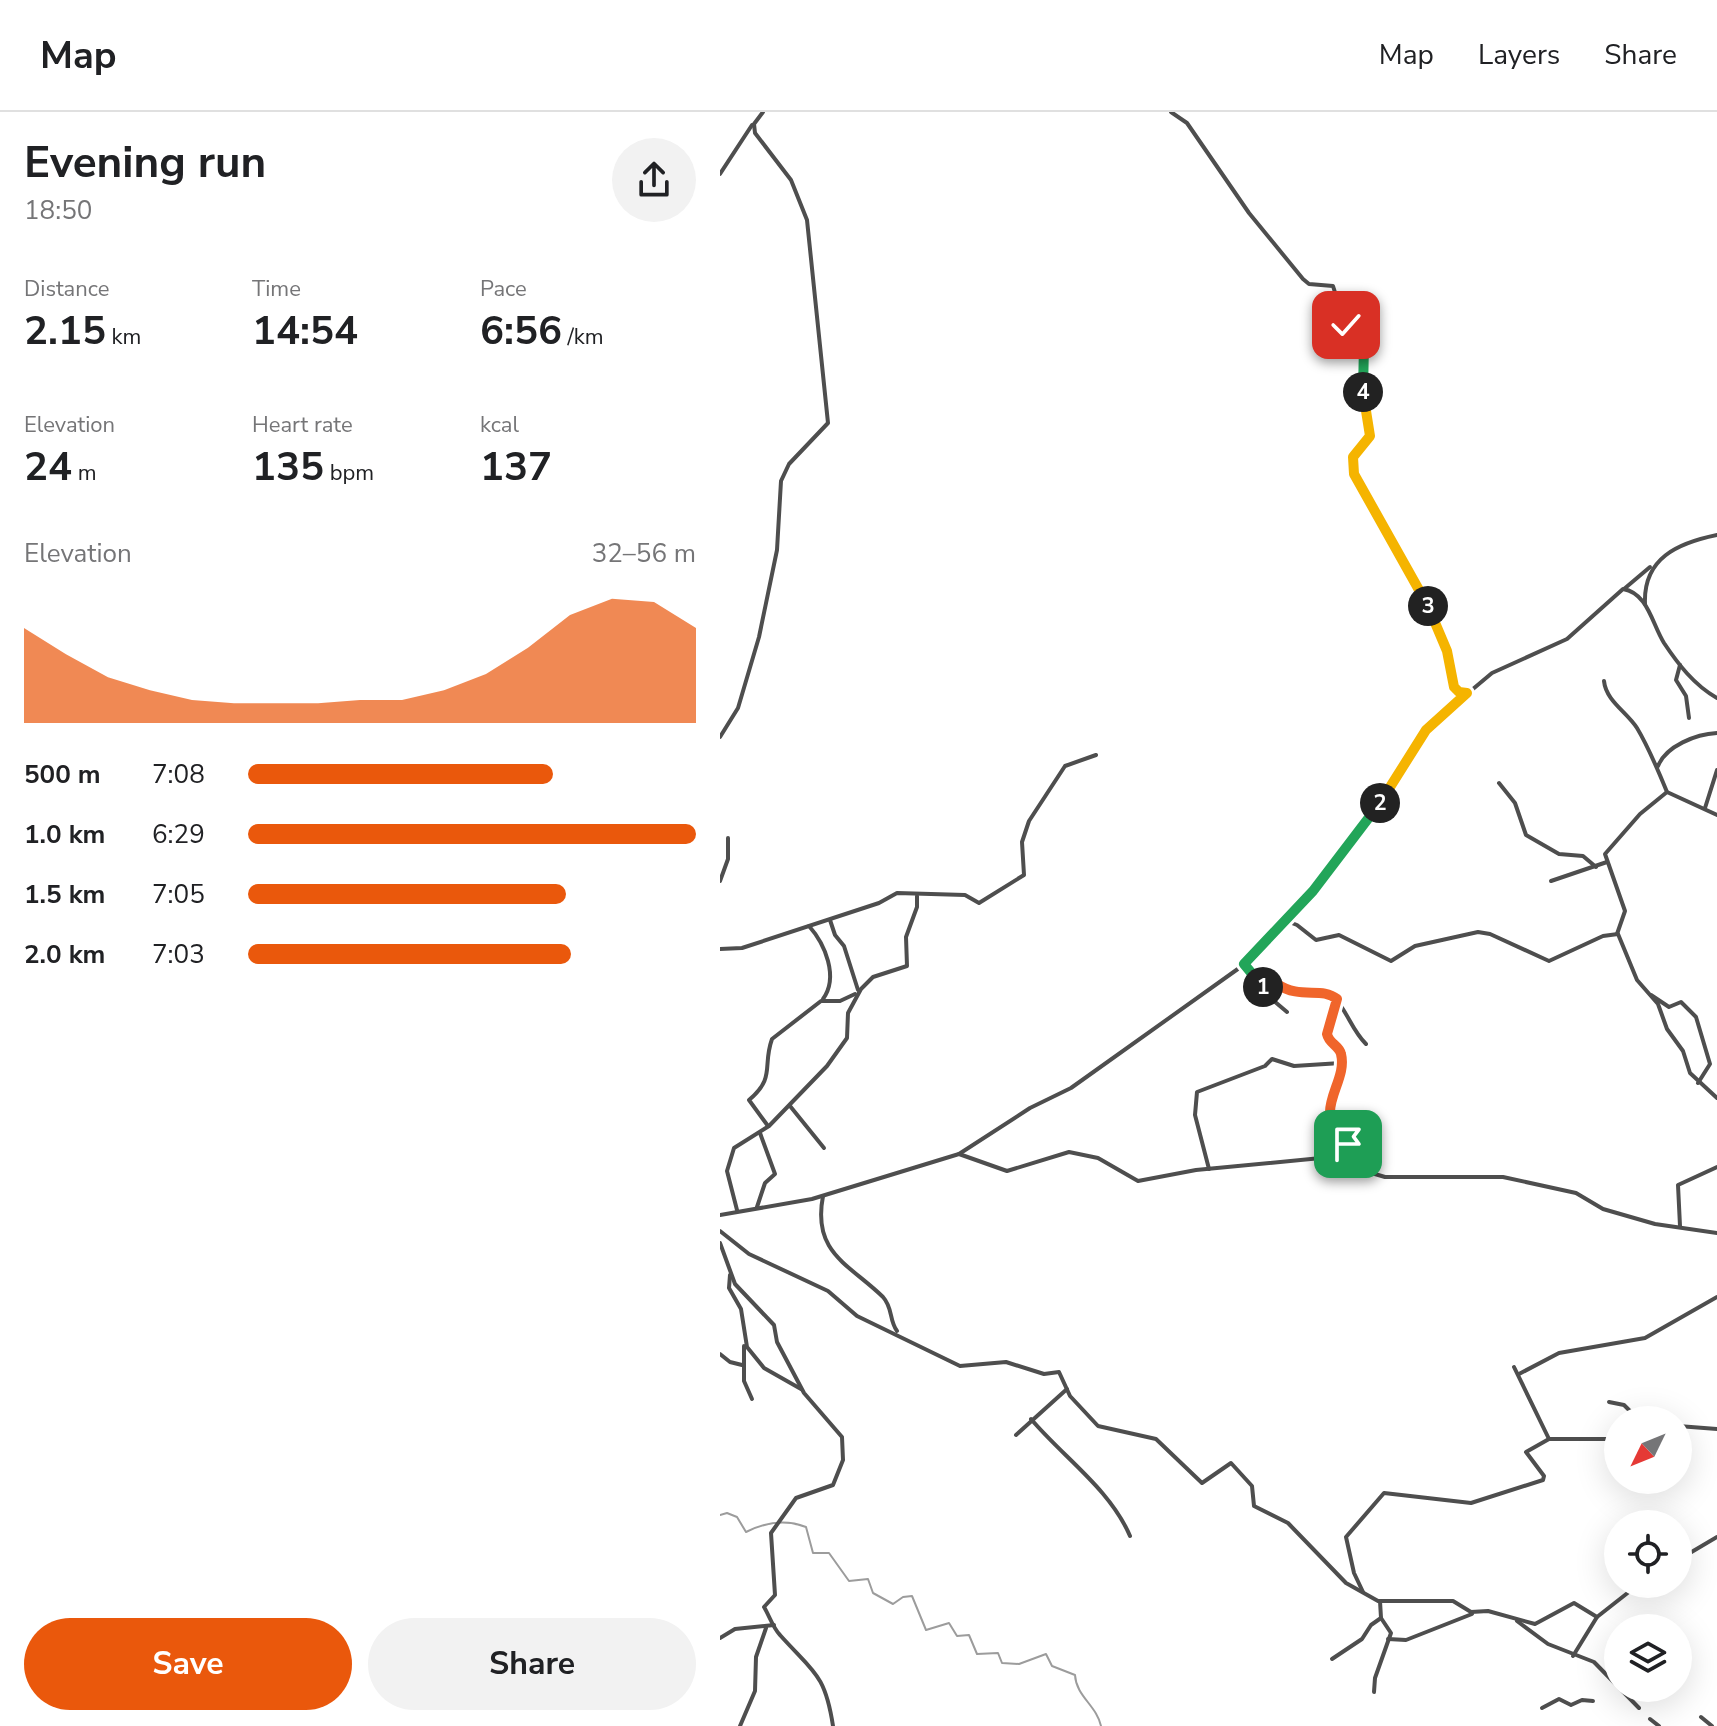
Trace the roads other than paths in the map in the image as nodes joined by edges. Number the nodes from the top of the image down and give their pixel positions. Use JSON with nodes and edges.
{"nodes":[{"id":1,"x":763,"y":112,"type":"edge"},
{"id":2,"x":1171,"y":112,"type":"edge"},
{"id":3,"x":754,"y":124,"type":"junction"},
{"id":4,"x":720,"y":174,"type":"edge"},
{"id":5,"x":1717,"y":535,"type":"edge"},
{"id":6,"x":1653,"y":566,"type":"junction"},
{"id":7,"x":1624,"y":589,"type":"junction"},
{"id":8,"x":1645,"y":604,"type":"junction"},
{"id":9,"x":1680,"y":665,"type":"junction"},
{"id":10,"x":1604,"y":681,"type":"dead end"},
{"id":11,"x":1467,"y":693,"type":"junction"},
{"id":12,"x":1717,"y":698,"type":"edge"},
{"id":13,"x":1689,"y":718,"type":"dead end"},
{"id":14,"x":1717,"y":734,"type":"edge"},
{"id":15,"x":720,"y":737,"type":"edge"},
{"id":16,"x":1096,"y":755,"type":"dead end"},
{"id":17,"x":1658,"y":769,"type":"junction"},
{"id":18,"x":1717,"y":770,"type":"edge"},
{"id":19,"x":1499,"y":783,"type":"dead end"},
{"id":20,"x":1667,"y":792,"type":"junction"},
{"id":21,"x":1705,"y":808,"type":"junction"},
{"id":22,"x":1717,"y":815,"type":"edge"},
{"id":23,"x":728,"y":838,"type":"dead end"},
{"id":24,"x":1607,"y":862,"type":"junction"},
{"id":25,"x":1596,"y":867,"type":"junction"},
{"id":26,"x":720,"y":881,"type":"edge"},
{"id":27,"x":1551,"y":881,"type":"dead end"},
{"id":28,"x":917,"y":896,"type":"junction"},
{"id":29,"x":830,"y":920,"type":"junction"},
{"id":30,"x":1282,"y":920,"type":"junction"},
{"id":31,"x":809,"y":926,"type":"junction"},
{"id":32,"x":1617,"y":934,"type":"junction"},
{"id":33,"x":720,"y":949,"type":"edge"},
{"id":34,"x":1244,"y":964,"type":"junction"},
{"id":35,"x":1263,"y":988,"type":"junction"},
{"id":36,"x":857,"y":993,"type":"junction"},
{"id":37,"x":1649,"y":995,"type":"junction"},
{"id":38,"x":1337,"y":999,"type":"junction"},
{"id":39,"x":821,"y":1001,"type":"junction"},
{"id":40,"x":1287,"y":1012,"type":"dead end"},
{"id":41,"x":1366,"y":1044,"type":"dead end"},
{"id":42,"x":1341,"y":1063,"type":"junction"},
{"id":43,"x":1698,"y":1083,"type":"junction"},
{"id":44,"x":1717,"y":1098,"type":"edge"},
{"id":45,"x":790,"y":1106,"type":"junction"},
{"id":46,"x":769,"y":1126,"type":"junction"},
{"id":47,"x":760,"y":1133,"type":"junction"},
{"id":48,"x":824,"y":1148,"type":"dead end"},
{"id":49,"x":959,"y":1154,"type":"junction"},
{"id":50,"x":1717,"y":1167,"type":"edge"},
{"id":51,"x":1346,"y":1168,"type":"junction"},
{"id":52,"x":1209,"y":1169,"type":"junction"},
{"id":53,"x":823,"y":1196,"type":"junction"},
{"id":54,"x":757,"y":1207,"type":"junction"},
{"id":55,"x":737,"y":1210,"type":"junction"},
{"id":56,"x":720,"y":1215,"type":"edge"},
{"id":57,"x":1680,"y":1226,"type":"junction"},
{"id":58,"x":720,"y":1231,"type":"edge"},
{"id":59,"x":1717,"y":1233,"type":"edge"},
{"id":60,"x":720,"y":1243,"type":"edge"},
{"id":61,"x":730,"y":1272,"type":"junction"},
{"id":62,"x":1717,"y":1297,"type":"edge"},
{"id":63,"x":898,"y":1333,"type":"junction"},
{"id":64,"x":745,"y":1343,"type":"junction"},
{"id":65,"x":720,"y":1354,"type":"edge"},
{"id":66,"x":742,"y":1365,"type":"junction"},
{"id":67,"x":1514,"y":1367,"type":"dead end"},
{"id":68,"x":1519,"y":1374,"type":"junction"},
{"id":69,"x":1067,"y":1389,"type":"junction"},
{"id":70,"x":803,"y":1390,"type":"junction"},
{"id":71,"x":752,"y":1399,"type":"dead end"},
{"id":72,"x":1609,"y":1402,"type":"dead end"},
{"id":73,"x":1625,"y":1406,"type":"edge"},
{"id":74,"x":1031,"y":1419,"type":"junction"},
{"id":75,"x":1692,"y":1427,"type":"edge"},
{"id":76,"x":1717,"y":1429,"type":"edge"},
{"id":77,"x":1016,"y":1435,"type":"dead end"},
{"id":78,"x":1549,"y":1439,"type":"junction"},
{"id":79,"x":1604,"y":1439,"type":"edge"},
{"id":80,"x":1130,"y":1536,"type":"dead end"},
{"id":81,"x":1717,"y":1537,"type":"edge"},
{"id":82,"x":1692,"y":1552,"type":"edge"},
{"id":83,"x":1364,"y":1594,"type":"junction"},
{"id":84,"x":1621,"y":1598,"type":"edge"},
{"id":85,"x":1380,"y":1601,"type":"junction"},
{"id":86,"x":1473,"y":1613,"type":"junction"},
{"id":87,"x":1597,"y":1617,"type":"junction"},
{"id":88,"x":1381,"y":1618,"type":"junction"},
{"id":89,"x":1516,"y":1619,"type":"junction"},
{"id":90,"x":775,"y":1624,"type":"junction"},
{"id":91,"x":766,"y":1628,"type":"junction"},
{"id":92,"x":720,"y":1638,"type":"edge"},
{"id":93,"x":1388,"y":1639,"type":"junction"},
{"id":94,"x":1573,"y":1656,"type":"junction"},
{"id":95,"x":1332,"y":1659,"type":"dead end"},
{"id":96,"x":1374,"y":1692,"type":"dead end"},
{"id":97,"x":1593,"y":1701,"type":"dead end"},
{"id":98,"x":1542,"y":1708,"type":"dead end"},
{"id":99,"x":1639,"y":1708,"type":"dead end"},
{"id":100,"x":1701,"y":1717,"type":"dead end"},
{"id":101,"x":1650,"y":1719,"type":"dead end"},
{"id":102,"x":740,"y":1726,"type":"edge"},
{"id":103,"x":833,"y":1726,"type":"edge"},
{"id":104,"x":1659,"y":1726,"type":"edge"},
{"id":105,"x":1712,"y":1726,"type":"edge"}],
"edges":[{"from":1,"to":3,"type":"street"},
{"from":2,"to":11,"type":"street"},
{"from":3,"to":4,"type":"street"},
{"from":3,"to":15,"type":"street"},
{"from":5,"to":6,"type":"street"},
{"from":6,"to":7,"type":"street"},
{"from":6,"to":8,"type":"street"},
{"from":7,"to":8,"type":"street"},
{"from":7,"to":11,"type":"street"},
{"from":8,"to":9,"type":"street"},
{"from":9,"to":12,"type":"street"},
{"from":9,"to":13,"type":"street"},
{"from":10,"to":17,"type":"street"},
{"from":11,"to":30,"type":"street"},
{"from":14,"to":17,"type":"street"},
{"from":16,"to":28,"type":"street"},
{"from":17,"to":20,"type":"street"},
{"from":18,"to":21,"type":"street"},
{"from":19,"to":25,"type":"street"},
{"from":20,"to":21,"type":"street"},
{"from":20,"to":24,"type":"street"},
{"from":21,"to":22,"type":"street"},
{"from":23,"to":26,"type":"street"},
{"from":24,"to":25,"type":"street"},
{"from":24,"to":32,"type":"street"},
{"from":25,"to":27,"type":"street"},
{"from":28,"to":29,"type":"street"},
{"from":28,"to":36,"type":"street"},
{"from":29,"to":31,"type":"street"},
{"from":29,"to":36,"type":"street"},
{"from":30,"to":32,"type":"street"},
{"from":30,"to":34,"type":"street"},
{"from":31,"to":33,"type":"street"},
{"from":31,"to":39,"type":"street"},
{"from":32,"to":37,"type":"street"},
{"from":34,"to":35,"type":"street"},
{"from":34,"to":49,"type":"street"},
{"from":35,"to":38,"type":"street"},
{"from":35,"to":40,"type":"street"},
{"from":36,"to":39,"type":"street"},
{"from":36,"to":45,"type":"street"},
{"from":37,"to":43,"type":"street"},
{"from":37,"to":43,"type":"street"},
{"from":38,"to":41,"type":"street"},
{"from":38,"to":42,"type":"street"},
{"from":39,"to":46,"type":"street"},
{"from":42,"to":51,"type":"street"},
{"from":42,"to":52,"type":"street"},
{"from":43,"to":44,"type":"street"},
{"from":45,"to":46,"type":"street"},
{"from":45,"to":48,"type":"street"},
{"from":46,"to":47,"type":"street"},
{"from":47,"to":54,"type":"street"},
{"from":47,"to":55,"type":"street"},
{"from":49,"to":52,"type":"street"},
{"from":49,"to":53,"type":"street"},
{"from":50,"to":57,"type":"street"},
{"from":51,"to":52,"type":"street"},
{"from":51,"to":57,"type":"street"},
{"from":53,"to":54,"type":"street"},
{"from":53,"to":63,"type":"street"},
{"from":54,"to":55,"type":"street"},
{"from":55,"to":56,"type":"street"},
{"from":57,"to":59,"type":"street"},
{"from":58,"to":63,"type":"street"},
{"from":60,"to":61,"type":"street"},
{"from":61,"to":64,"type":"street"},
{"from":61,"to":70,"type":"street"},
{"from":62,"to":68,"type":"street"},
{"from":63,"to":69,"type":"street"},
{"from":64,"to":66,"type":"street"},
{"from":64,"to":70,"type":"street"},
{"from":65,"to":66,"type":"street"},
{"from":66,"to":71,"type":"street"},
{"from":67,"to":68,"type":"street"},
{"from":68,"to":78,"type":"street"},
{"from":69,"to":74,"type":"street"},
{"from":69,"to":83,"type":"street"},
{"from":70,"to":90,"type":"street"},
{"from":72,"to":73,"type":"street"},
{"from":74,"to":77,"type":"street"},
{"from":74,"to":80,"type":"street"},
{"from":75,"to":76,"type":"street"},
{"from":78,"to":79,"type":"street"},
{"from":78,"to":83,"type":"street"},
{"from":81,"to":82,"type":"street"},
{"from":83,"to":85,"type":"street"},
{"from":84,"to":87,"type":"street"},
{"from":85,"to":86,"type":"street"},
{"from":85,"to":88,"type":"street"},
{"from":86,"to":89,"type":"street"},
{"from":86,"to":93,"type":"street"},
{"from":87,"to":89,"type":"street"},
{"from":87,"to":94,"type":"street"},
{"from":88,"to":93,"type":"street"},
{"from":88,"to":95,"type":"street"},
{"from":89,"to":94,"type":"street"},
{"from":90,"to":91,"type":"street"},
{"from":90,"to":103,"type":"street"},
{"from":91,"to":92,"type":"street"},
{"from":91,"to":102,"type":"street"},
{"from":93,"to":96,"type":"street"},
{"from":94,"to":99,"type":"street"},
{"from":97,"to":98,"type":"street"},
{"from":100,"to":105,"type":"street"},
{"from":101,"to":104,"type":"street"}]}
